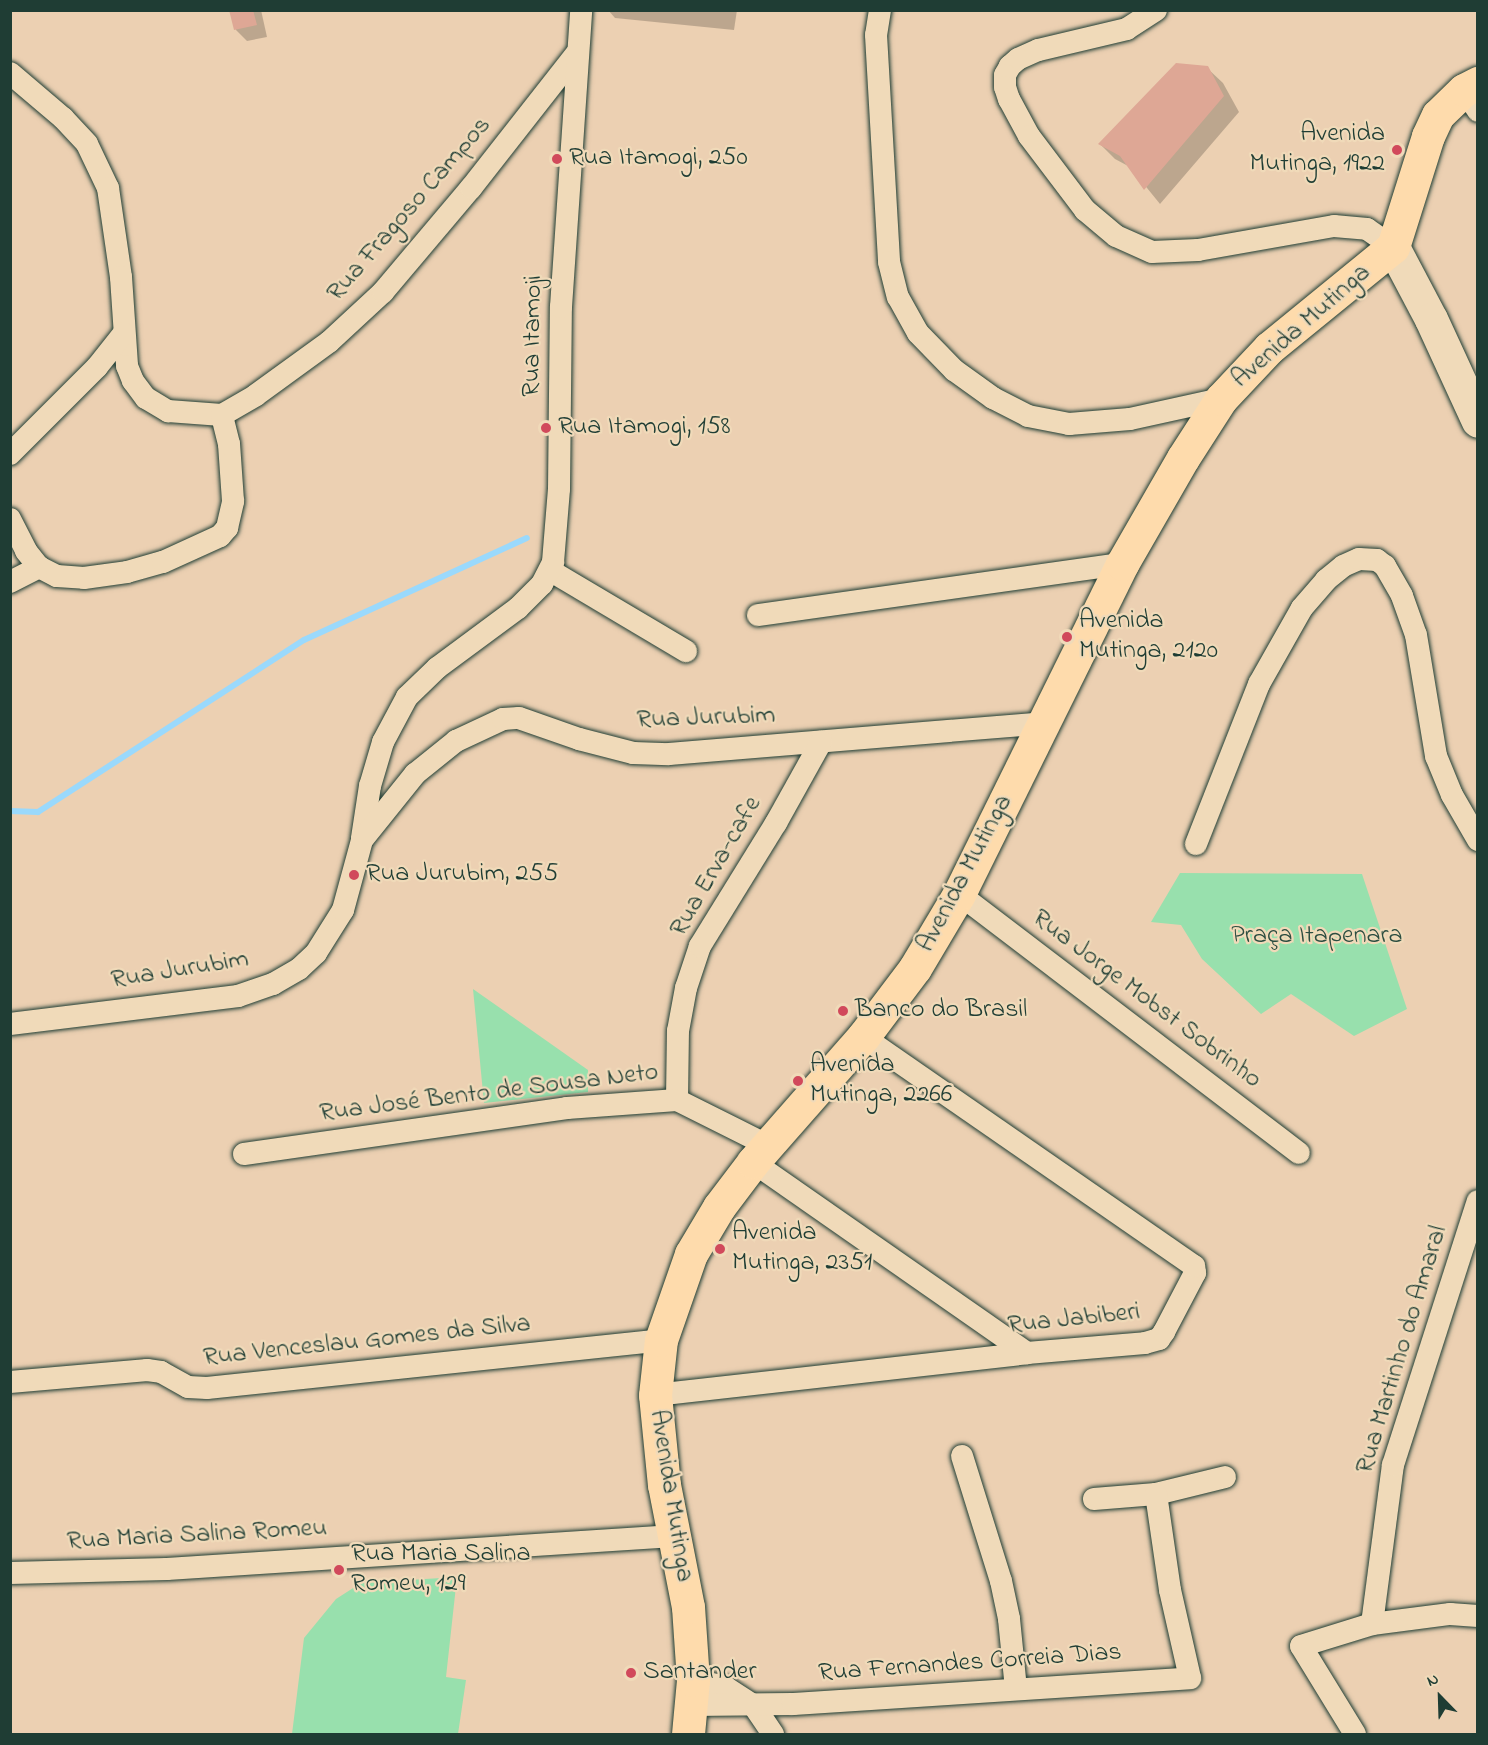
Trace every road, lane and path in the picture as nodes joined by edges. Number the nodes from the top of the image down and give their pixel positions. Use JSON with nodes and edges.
{"nodes":[{"id":1,"x":581,"y":10,"type":"edge"},
{"id":2,"x":880,"y":10,"type":"edge"},
{"id":3,"x":1156,"y":10,"type":"edge"},
{"id":4,"x":578,"y":53,"type":"junction"},
{"id":5,"x":10,"y":73,"type":"edge"},
{"id":6,"x":1473,"y":95,"type":"edge"},
{"id":7,"x":1393,"y":247,"type":"junction"},
{"id":8,"x":124,"y":333,"type":"junction"},
{"id":9,"x":1221,"y":399,"type":"junction"},
{"id":10,"x":222,"y":415,"type":"junction"},
{"id":11,"x":1478,"y":421,"type":"edge"},
{"id":12,"x":10,"y":454,"type":"edge"},
{"id":13,"x":10,"y":519,"type":"edge"},
{"id":14,"x":1122,"y":564,"type":"junction"},
{"id":15,"x":39,"y":567,"type":"junction"},
{"id":16,"x":551,"y":572,"type":"junction"},
{"id":17,"x":10,"y":582,"type":"edge"},
{"id":18,"x":758,"y":615,"type":"dead end"},
{"id":19,"x":686,"y":651,"type":"dead end"},
{"id":20,"x":1044,"y":723,"type":"junction"},
{"id":21,"x":821,"y":742,"type":"junction"},
{"id":22,"x":362,"y":840,"type":"junction"},
{"id":23,"x":1478,"y":840,"type":"edge"},
{"id":24,"x":1196,"y":844,"type":"dead end"},
{"id":25,"x":959,"y":894,"type":"junction"},
{"id":26,"x":10,"y":1024,"type":"edge"},
{"id":27,"x":863,"y":1036,"type":"junction"},
{"id":28,"x":677,"y":1100,"type":"junction"},
{"id":29,"x":1299,"y":1152,"type":"dead end"},
{"id":30,"x":244,"y":1154,"type":"dead end"},
{"id":31,"x":760,"y":1154,"type":"junction"},
{"id":32,"x":1478,"y":1200,"type":"edge"},
{"id":33,"x":661,"y":1340,"type":"junction"},
{"id":34,"x":1027,"y":1353,"type":"junction"},
{"id":35,"x":10,"y":1382,"type":"edge"},
{"id":36,"x":655,"y":1395,"type":"junction"},
{"id":37,"x":962,"y":1456,"type":"dead end"},
{"id":38,"x":1225,"y":1477,"type":"dead end"},
{"id":39,"x":1156,"y":1494,"type":"junction"},
{"id":40,"x":1094,"y":1499,"type":"dead end"},
{"id":41,"x":675,"y":1536,"type":"junction"},
{"id":42,"x":10,"y":1573,"type":"edge"},
{"id":43,"x":1478,"y":1616,"type":"edge"},
{"id":44,"x":1372,"y":1624,"type":"junction"},
{"id":45,"x":1016,"y":1689,"type":"junction"},
{"id":46,"x":754,"y":1706,"type":"junction"},
{"id":47,"x":691,"y":1707,"type":"edge"},
{"id":48,"x":773,"y":1734,"type":"edge"},
{"id":49,"x":1355,"y":1734,"type":"edge"}],
"edges":[{"from":1,"to":4,"type":"street","name":"Rua Itamoji"},
{"from":2,"to":9,"type":"street"},
{"from":3,"to":7,"type":"street"},
{"from":4,"to":10,"type":"street","name":"Rua Fragoso Campos"},
{"from":4,"to":16,"type":"street","name":"Rua Itamoji"},
{"from":5,"to":8,"type":"street"},
{"from":6,"to":7,"type":"main road","name":"Avenida Mutinga"},
{"from":7,"to":9,"type":"main road","name":"Avenida Mutinga"},
{"from":7,"to":11,"type":"main road"},
{"from":8,"to":10,"type":"street"},
{"from":8,"to":12,"type":"street"},
{"from":9,"to":14,"type":"main road","name":"Avenida Mutinga"},
{"from":10,"to":15,"type":"street"},
{"from":13,"to":15,"type":"street"},
{"from":14,"to":18,"type":"street"},
{"from":14,"to":20,"type":"main road","name":"Avenida Mutinga"},
{"from":15,"to":17,"type":"street"},
{"from":16,"to":19,"type":"street"},
{"from":16,"to":22,"type":"street"},
{"from":20,"to":21,"type":"street","name":"Rua Jurubim"},
{"from":20,"to":25,"type":"main road","name":"Avenida Mutinga"},
{"from":21,"to":22,"type":"street","name":"Rua Jurubim"},
{"from":21,"to":28,"type":"street","name":"Rua Erva-cafe"},
{"from":22,"to":26,"type":"street","name":"Rua Jurubim"},
{"from":23,"to":24,"type":"street"},
{"from":25,"to":27,"type":"main road","name":"Avenida Mutinga"},
{"from":25,"to":29,"type":"street","name":"Rua Jorge Mobst Sobrinho"},
{"from":27,"to":31,"type":"main road","name":"Avenida Mutinga"},
{"from":27,"to":34,"type":"street","name":"Rua Jabiberi"},
{"from":28,"to":30,"type":"street","name":"Rua José Bento de Sousa Neto"},
{"from":28,"to":31,"type":"street","name":"Rua José Bento de Sousa Neto"},
{"from":31,"to":33,"type":"main road","name":"Avenida Mutinga"},
{"from":31,"to":34,"type":"street","name":"Rua José Bento de Sousa Neto"},
{"from":32,"to":44,"type":"street","name":"Rua Martinho do Amaral"},
{"from":33,"to":35,"type":"street","name":"Rua Venceslau Gomes da Silva"},
{"from":33,"to":36,"type":"main road","name":"Avenida Mutinga"},
{"from":34,"to":36,"type":"street","name":"Rua Jabiberi"},
{"from":36,"to":41,"type":"main road","name":"Avenida Mutinga"},
{"from":37,"to":45,"type":"street"},
{"from":38,"to":39,"type":"street"},
{"from":39,"to":40,"type":"street"},
{"from":39,"to":45,"type":"street","name":"Rua Fernandes Correia Dias"},
{"from":41,"to":42,"type":"street","name":"Rua Maria Salina Romeu"},
{"from":41,"to":47,"type":"main road","name":"Avenida Mutinga"},
{"from":43,"to":44,"type":"street"},
{"from":44,"to":49,"type":"street"},
{"from":45,"to":46,"type":"street","name":"Rua Fernandes Correia Dias"},
{"from":46,"to":47,"type":"street"},
{"from":46,"to":48,"type":"street"}]}
